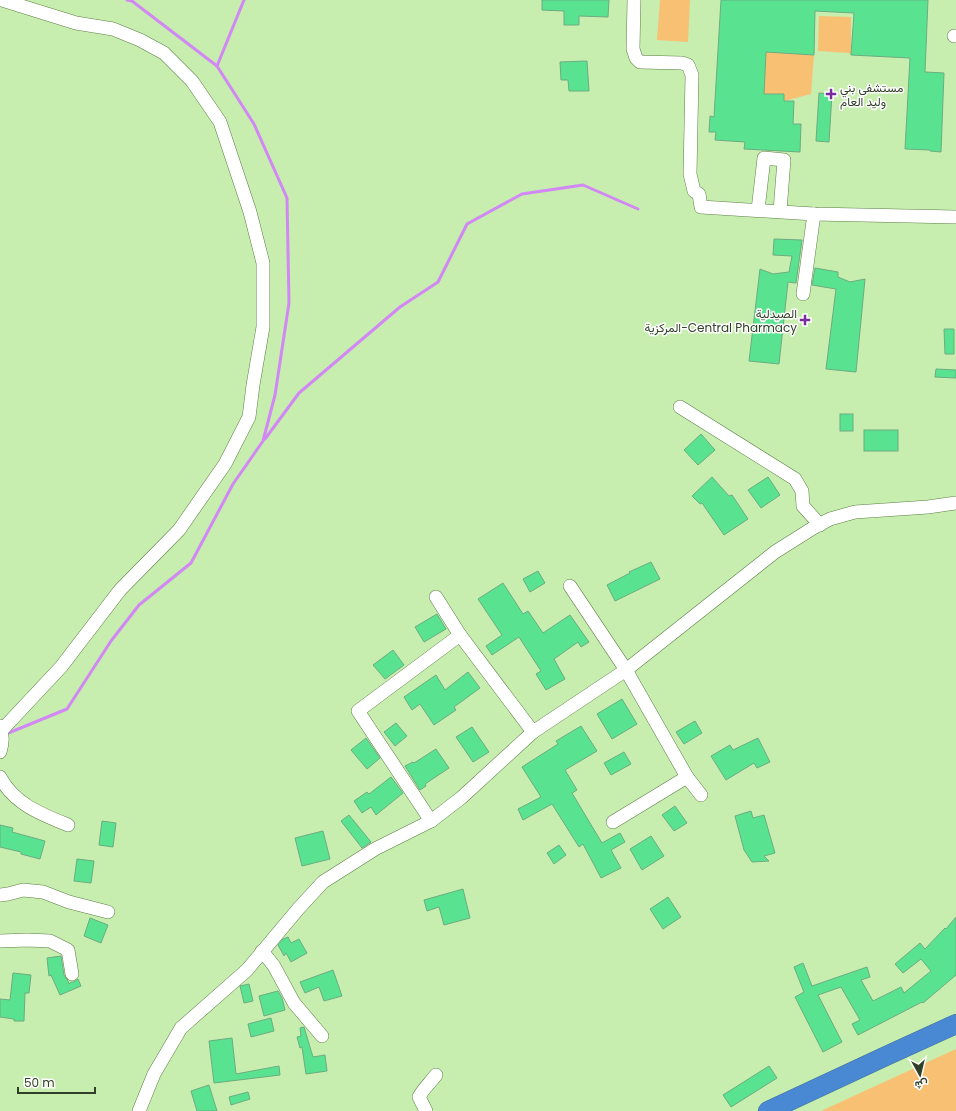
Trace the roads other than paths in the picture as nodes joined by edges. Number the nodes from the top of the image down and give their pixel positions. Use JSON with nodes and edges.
{"nodes":[{"id":1,"x":2,"y":0,"type":"edge"},
{"id":2,"x":634,"y":0,"type":"edge"},
{"id":3,"x":758,"y":210,"type":"junction"},
{"id":4,"x":780,"y":211,"type":"junction"},
{"id":5,"x":814,"y":214,"type":"junction"},
{"id":6,"x":956,"y":217,"type":"edge"},
{"id":7,"x":802,"y":294,"type":"dead end"},
{"id":8,"x":680,"y":407,"type":"dead end"},
{"id":9,"x":956,"y":503,"type":"edge"},
{"id":10,"x":820,"y":525,"type":"junction"},
{"id":11,"x":570,"y":586,"type":"dead end"},
{"id":12,"x":436,"y":597,"type":"dead end"},
{"id":13,"x":460,"y":635,"type":"junction"},
{"id":14,"x":626,"y":670,"type":"junction"},
{"id":15,"x":1,"y":728,"type":"edge"},
{"id":16,"x":533,"y":732,"type":"junction"},
{"id":17,"x":0,"y":752,"type":"edge"},
{"id":18,"x":0,"y":777,"type":"edge"},
{"id":19,"x":687,"y":777,"type":"junction"},
{"id":20,"x":701,"y":795,"type":"dead end"},
{"id":21,"x":431,"y":821,"type":"junction"},
{"id":22,"x":613,"y":822,"type":"dead end"},
{"id":23,"x":68,"y":825,"type":"dead end"},
{"id":24,"x":0,"y":895,"type":"edge"},
{"id":25,"x":108,"y":912,"type":"dead end"},
{"id":26,"x":0,"y":941,"type":"edge"},
{"id":27,"x":262,"y":951,"type":"junction"},
{"id":28,"x":72,"y":974,"type":"dead end"},
{"id":29,"x":956,"y":1024,"type":"edge"},
{"id":30,"x":322,"y":1036,"type":"dead end"},
{"id":31,"x":436,"y":1075,"type":"dead end"},
{"id":32,"x":140,"y":1111,"type":"edge"},
{"id":33,"x":426,"y":1111,"type":"edge"},
{"id":34,"x":768,"y":1111,"type":"edge"}],
"edges":[{"from":1,"to":15,"type":"street"},
{"from":2,"to":3,"type":"street"},
{"from":3,"to":4,"type":"street"},
{"from":3,"to":4,"type":"street"},
{"from":4,"to":5,"type":"street"},
{"from":5,"to":6,"type":"street"},
{"from":5,"to":7,"type":"street"},
{"from":8,"to":10,"type":"street"},
{"from":9,"to":10,"type":"street"},
{"from":10,"to":14,"type":"street"},
{"from":11,"to":14,"type":"street"},
{"from":12,"to":13,"type":"street"},
{"from":13,"to":16,"type":"street"},
{"from":13,"to":21,"type":"street"},
{"from":14,"to":16,"type":"street"},
{"from":14,"to":19,"type":"street"},
{"from":15,"to":17,"type":"street"},
{"from":16,"to":21,"type":"street"},
{"from":18,"to":23,"type":"street"},
{"from":19,"to":20,"type":"street"},
{"from":19,"to":22,"type":"street"},
{"from":21,"to":27,"type":"street"},
{"from":24,"to":25,"type":"street"},
{"from":26,"to":28,"type":"street"},
{"from":27,"to":30,"type":"street"},
{"from":27,"to":32,"type":"street"},
{"from":29,"to":34,"type":"highway"},
{"from":31,"to":33,"type":"street"}]}
